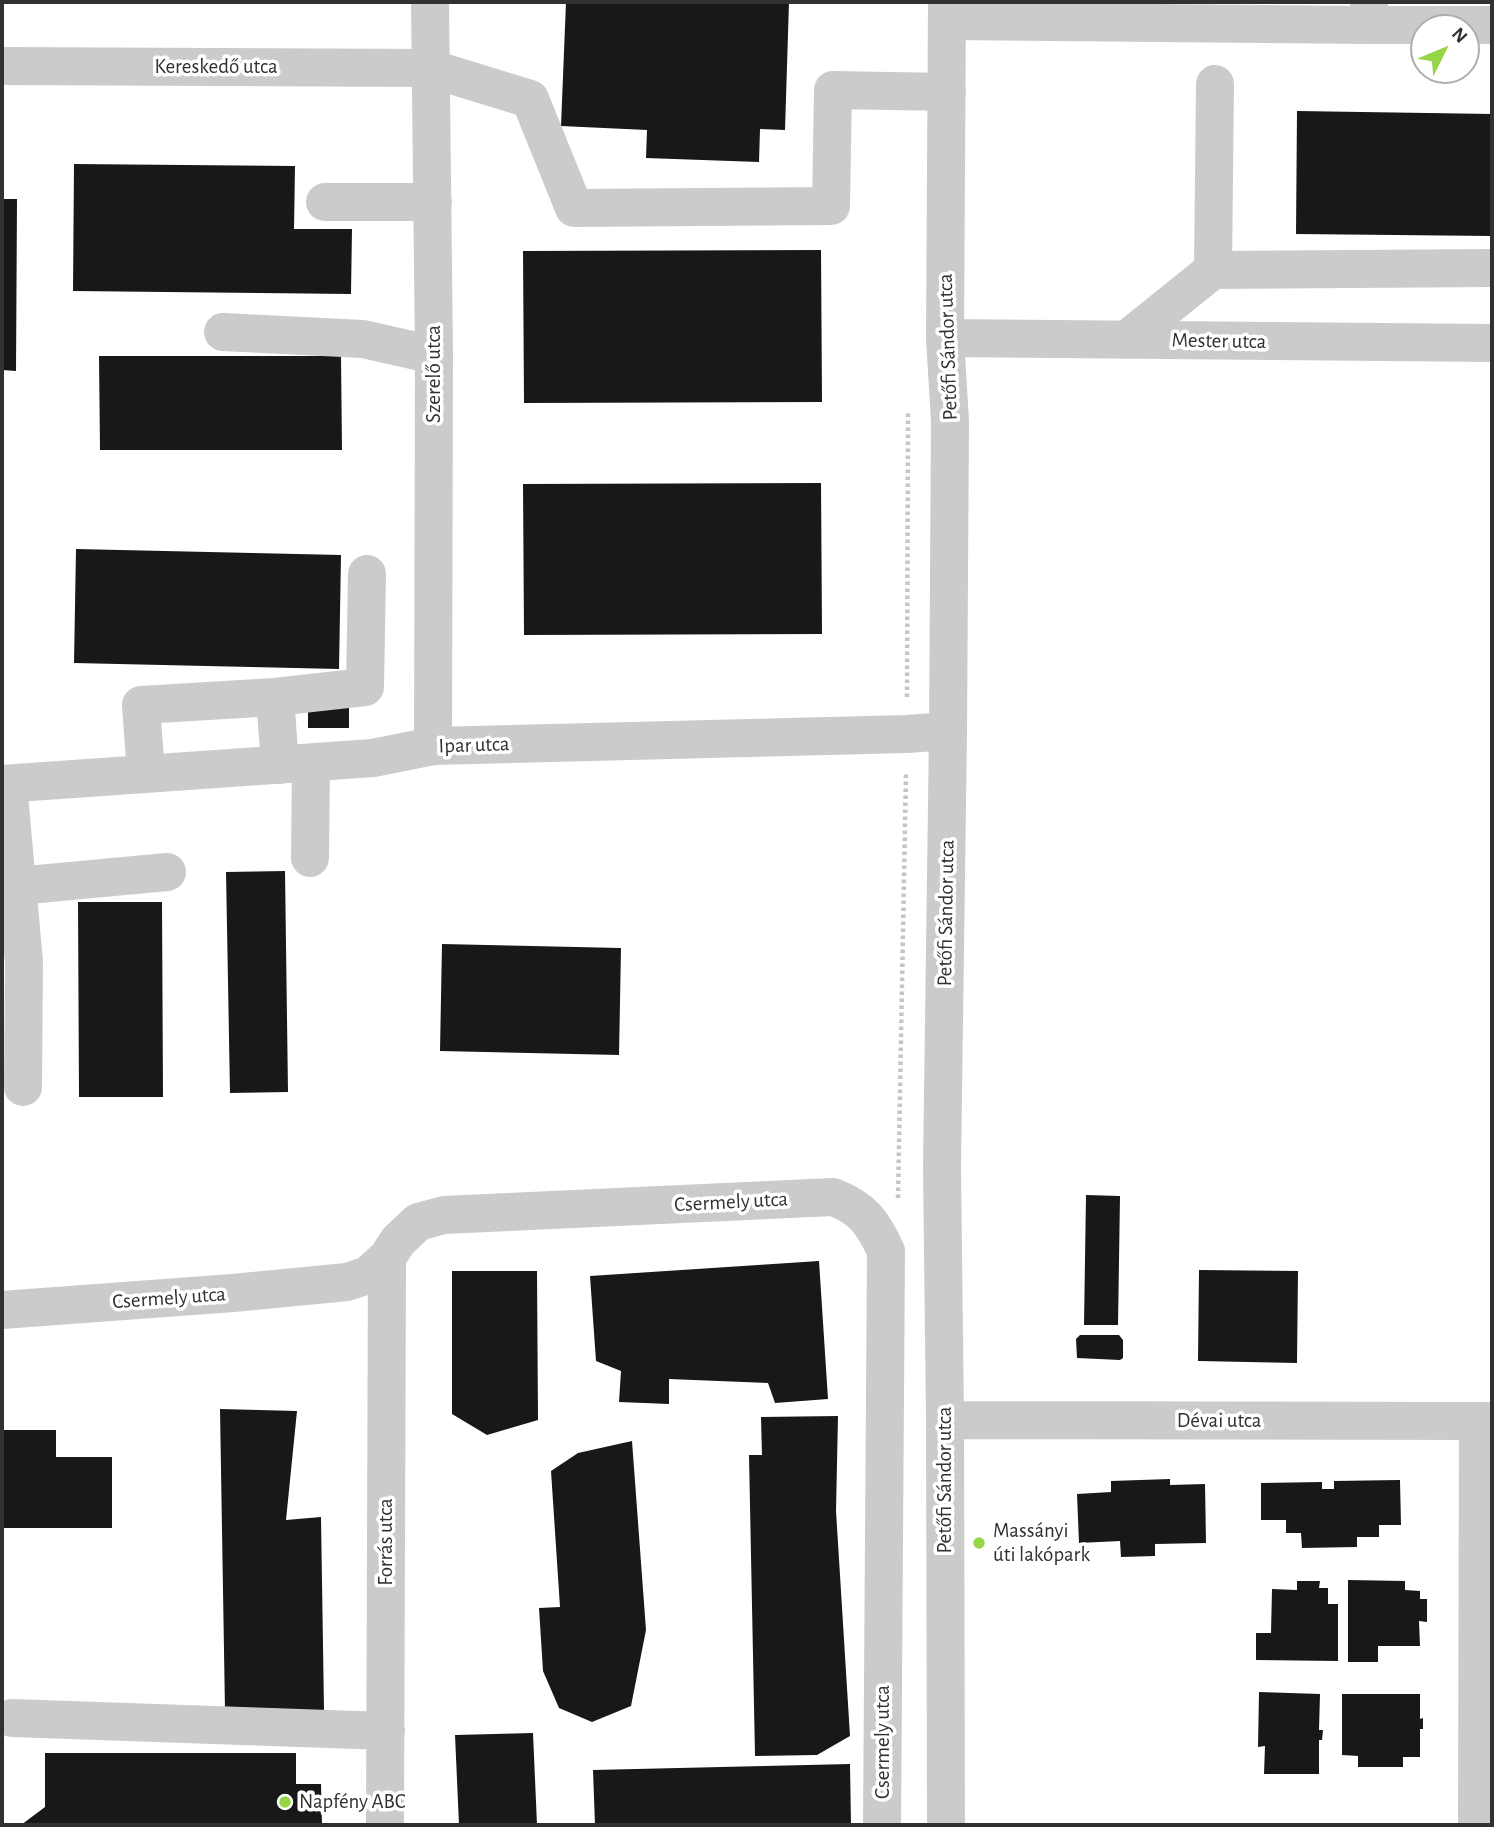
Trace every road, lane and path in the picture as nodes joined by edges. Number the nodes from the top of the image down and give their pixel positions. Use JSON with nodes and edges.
{"nodes":[{"id":1,"x":430,"y":2,"type":"edge"},
{"id":2,"x":947,"y":11,"type":"edge"},
{"id":3,"x":1369,"y":13,"type":"edge"},
{"id":4,"x":1492,"y":25,"type":"edge"},
{"id":5,"x":2,"y":66,"type":"edge"},
{"id":6,"x":429,"y":68,"type":"junction"},
{"id":7,"x":1215,"y":85,"type":"dead end"},
{"id":8,"x":947,"y":92,"type":"junction"},
{"id":9,"x":325,"y":202,"type":"dead end"},
{"id":10,"x":433,"y":202,"type":"junction"},
{"id":11,"x":1492,"y":268,"type":"edge"},
{"id":12,"x":1213,"y":270,"type":"junction"},
{"id":13,"x":223,"y":332,"type":"dead end"},
{"id":14,"x":945,"y":338,"type":"junction"},
{"id":15,"x":1126,"y":340,"type":"junction"},
{"id":16,"x":1492,"y":343,"type":"edge"},
{"id":17,"x":435,"y":355,"type":"junction"},
{"id":18,"x":368,"y":574,"type":"dead end"},
{"id":19,"x":275,"y":697,"type":"junction"},
{"id":20,"x":948,"y":731,"type":"junction"},
{"id":21,"x":433,"y":746,"type":"junction"},
{"id":22,"x":295,"y":764,"type":"junction"},
{"id":23,"x":146,"y":774,"type":"junction"},
{"id":24,"x":5,"y":784,"type":"edge"},
{"id":25,"x":310,"y":858,"type":"dead end"},
{"id":26,"x":167,"y":872,"type":"dead end"},
{"id":27,"x":17,"y":886,"type":"junction"},
{"id":28,"x":23,"y":1087,"type":"dead end"},
{"id":29,"x":387,"y":1258,"type":"junction"},
{"id":30,"x":2,"y":1310,"type":"edge"},
{"id":31,"x":945,"y":1420,"type":"junction"},
{"id":32,"x":1485,"y":1421,"type":"edge"},
{"id":33,"x":12,"y":1718,"type":"dead end"},
{"id":34,"x":386,"y":1731,"type":"junction"},
{"id":35,"x":385,"y":1825,"type":"edge"},
{"id":36,"x":882,"y":1825,"type":"edge"},
{"id":37,"x":946,"y":1825,"type":"edge"},
{"id":38,"x":1477,"y":1825,"type":"edge"}],
"edges":[{"from":1,"to":6,"type":"street","name":"Szerelő utca"},
{"from":2,"to":3,"type":"street"},
{"from":2,"to":8,"type":"street","name":"Petőfi Sándor utca"},
{"from":3,"to":4,"type":"street"},
{"from":5,"to":6,"type":"street","name":"Kereskedő utca"},
{"from":6,"to":8,"type":"street","name":"Kereskedő utca"},
{"from":6,"to":10,"type":"street","name":"Szerelő utca"},
{"from":7,"to":12,"type":"street"},
{"from":8,"to":14,"type":"street","name":"Petőfi Sándor utca"},
{"from":9,"to":10,"type":"street"},
{"from":10,"to":17,"type":"street","name":"Szerelő utca"},
{"from":11,"to":12,"type":"street"},
{"from":12,"to":15,"type":"street"},
{"from":13,"to":17,"type":"street"},
{"from":14,"to":15,"type":"street","name":"Mester utca"},
{"from":14,"to":20,"type":"street","name":"Petőfi Sándor utca"},
{"from":15,"to":16,"type":"street","name":"Mester utca"},
{"from":17,"to":21,"type":"street","name":"Szerelő utca"},
{"from":18,"to":19,"type":"street"},
{"from":19,"to":22,"type":"street"},
{"from":19,"to":23,"type":"street"},
{"from":20,"to":21,"type":"street","name":"Ipar utca"},
{"from":20,"to":31,"type":"street","name":"Petőfi Sándor utca"},
{"from":21,"to":22,"type":"street","name":"Ipar utca"},
{"from":22,"to":23,"type":"street","name":"Ipar utca"},
{"from":22,"to":25,"type":"street"},
{"from":23,"to":24,"type":"street","name":"Ipar utca"},
{"from":24,"to":27,"type":"street"},
{"from":26,"to":27,"type":"street"},
{"from":27,"to":28,"type":"street"},
{"from":29,"to":30,"type":"street","name":"Csermely utca"},
{"from":29,"to":34,"type":"street","name":"Forrás utca"},
{"from":29,"to":36,"type":"street","name":"Csermely utca"},
{"from":31,"to":32,"type":"street","name":"Dévai utca"},
{"from":31,"to":37,"type":"street","name":"Petőfi Sándor utca"},
{"from":32,"to":38,"type":"street"},
{"from":33,"to":34,"type":"street"},
{"from":34,"to":35,"type":"street","name":"Forrás utca"}]}
